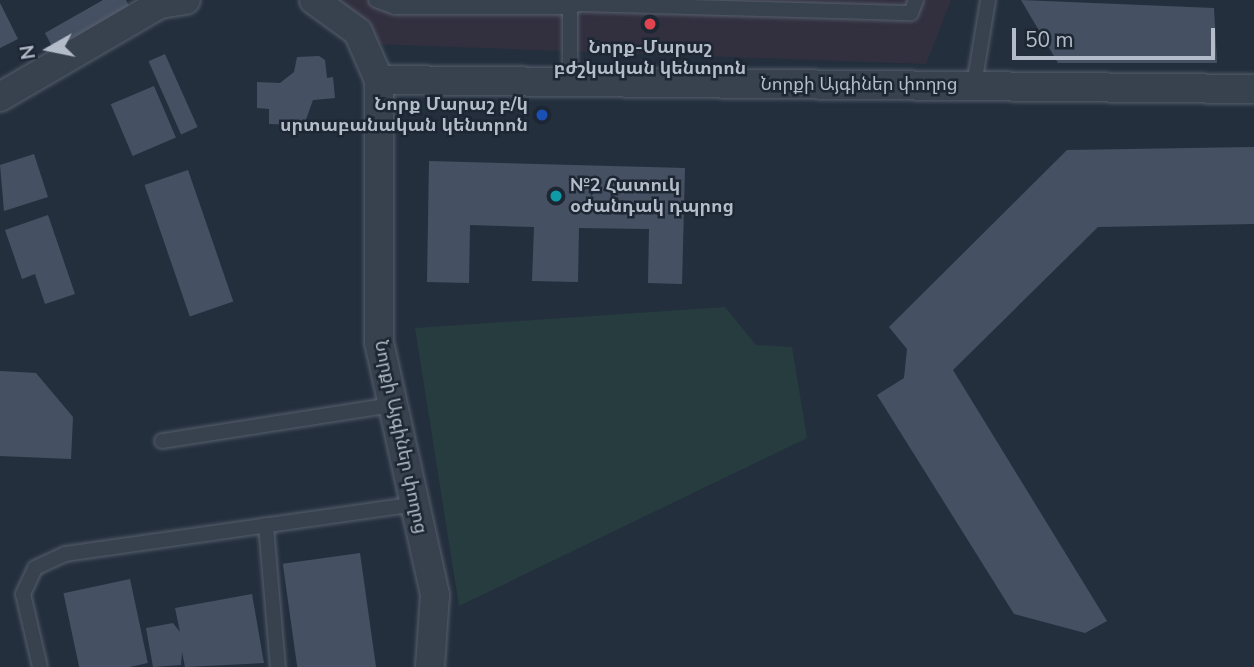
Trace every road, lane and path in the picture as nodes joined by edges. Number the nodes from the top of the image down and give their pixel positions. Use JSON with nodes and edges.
{"nodes":[{"id":1,"x":186,"y":0,"type":"edge"},
{"id":2,"x":314,"y":0,"type":"edge"},
{"id":3,"x":376,"y":0,"type":"edge"},
{"id":4,"x":916,"y":0,"type":"edge"},
{"id":5,"x":988,"y":0,"type":"edge"},
{"id":6,"x":523,"y":3,"type":"edge"},
{"id":7,"x":581,"y":4,"type":"edge"},
{"id":8,"x":379,"y":80,"type":"junction"},
{"id":9,"x":570,"y":82,"type":"junction"},
{"id":10,"x":974,"y":86,"type":"junction"},
{"id":11,"x":1254,"y":89,"type":"edge"},
{"id":12,"x":0,"y":97,"type":"edge"},
{"id":13,"x":393,"y":405,"type":"junction"},
{"id":14,"x":162,"y":441,"type":"dead end"},
{"id":15,"x":415,"y":504,"type":"junction"},
{"id":16,"x":266,"y":524,"type":"junction"},
{"id":17,"x":40,"y":667,"type":"edge"},
{"id":18,"x":278,"y":667,"type":"edge"},
{"id":19,"x":430,"y":667,"type":"edge"}],
"edges":[{"from":1,"to":12,"type":"street"},
{"from":2,"to":8,"type":"street","name":"Նորքի Այգիներ փողոց"},
{"from":3,"to":6,"type":"lane"},
{"from":4,"to":7,"type":"lane"},
{"from":5,"to":10,"type":"lane"},
{"from":6,"to":7,"type":"lane"},
{"from":7,"to":9,"type":"lane"},
{"from":8,"to":9,"type":"street","name":"Նորքի Այգիներ փողոց"},
{"from":8,"to":13,"type":"street","name":"Նորքի Այգիներ փողոց"},
{"from":9,"to":10,"type":"street","name":"Նորքի Այգիներ փողոց"},
{"from":10,"to":11,"type":"street","name":"Նորքի Այգիներ փողոց"},
{"from":13,"to":14,"type":"lane"},
{"from":13,"to":15,"type":"street","name":"Նորքի Այգիներ փողոց"},
{"from":15,"to":16,"type":"lane"},
{"from":15,"to":19,"type":"street","name":"Նորքի Այգիներ փողոց"},
{"from":16,"to":17,"type":"lane"},
{"from":16,"to":18,"type":"lane"}]}
